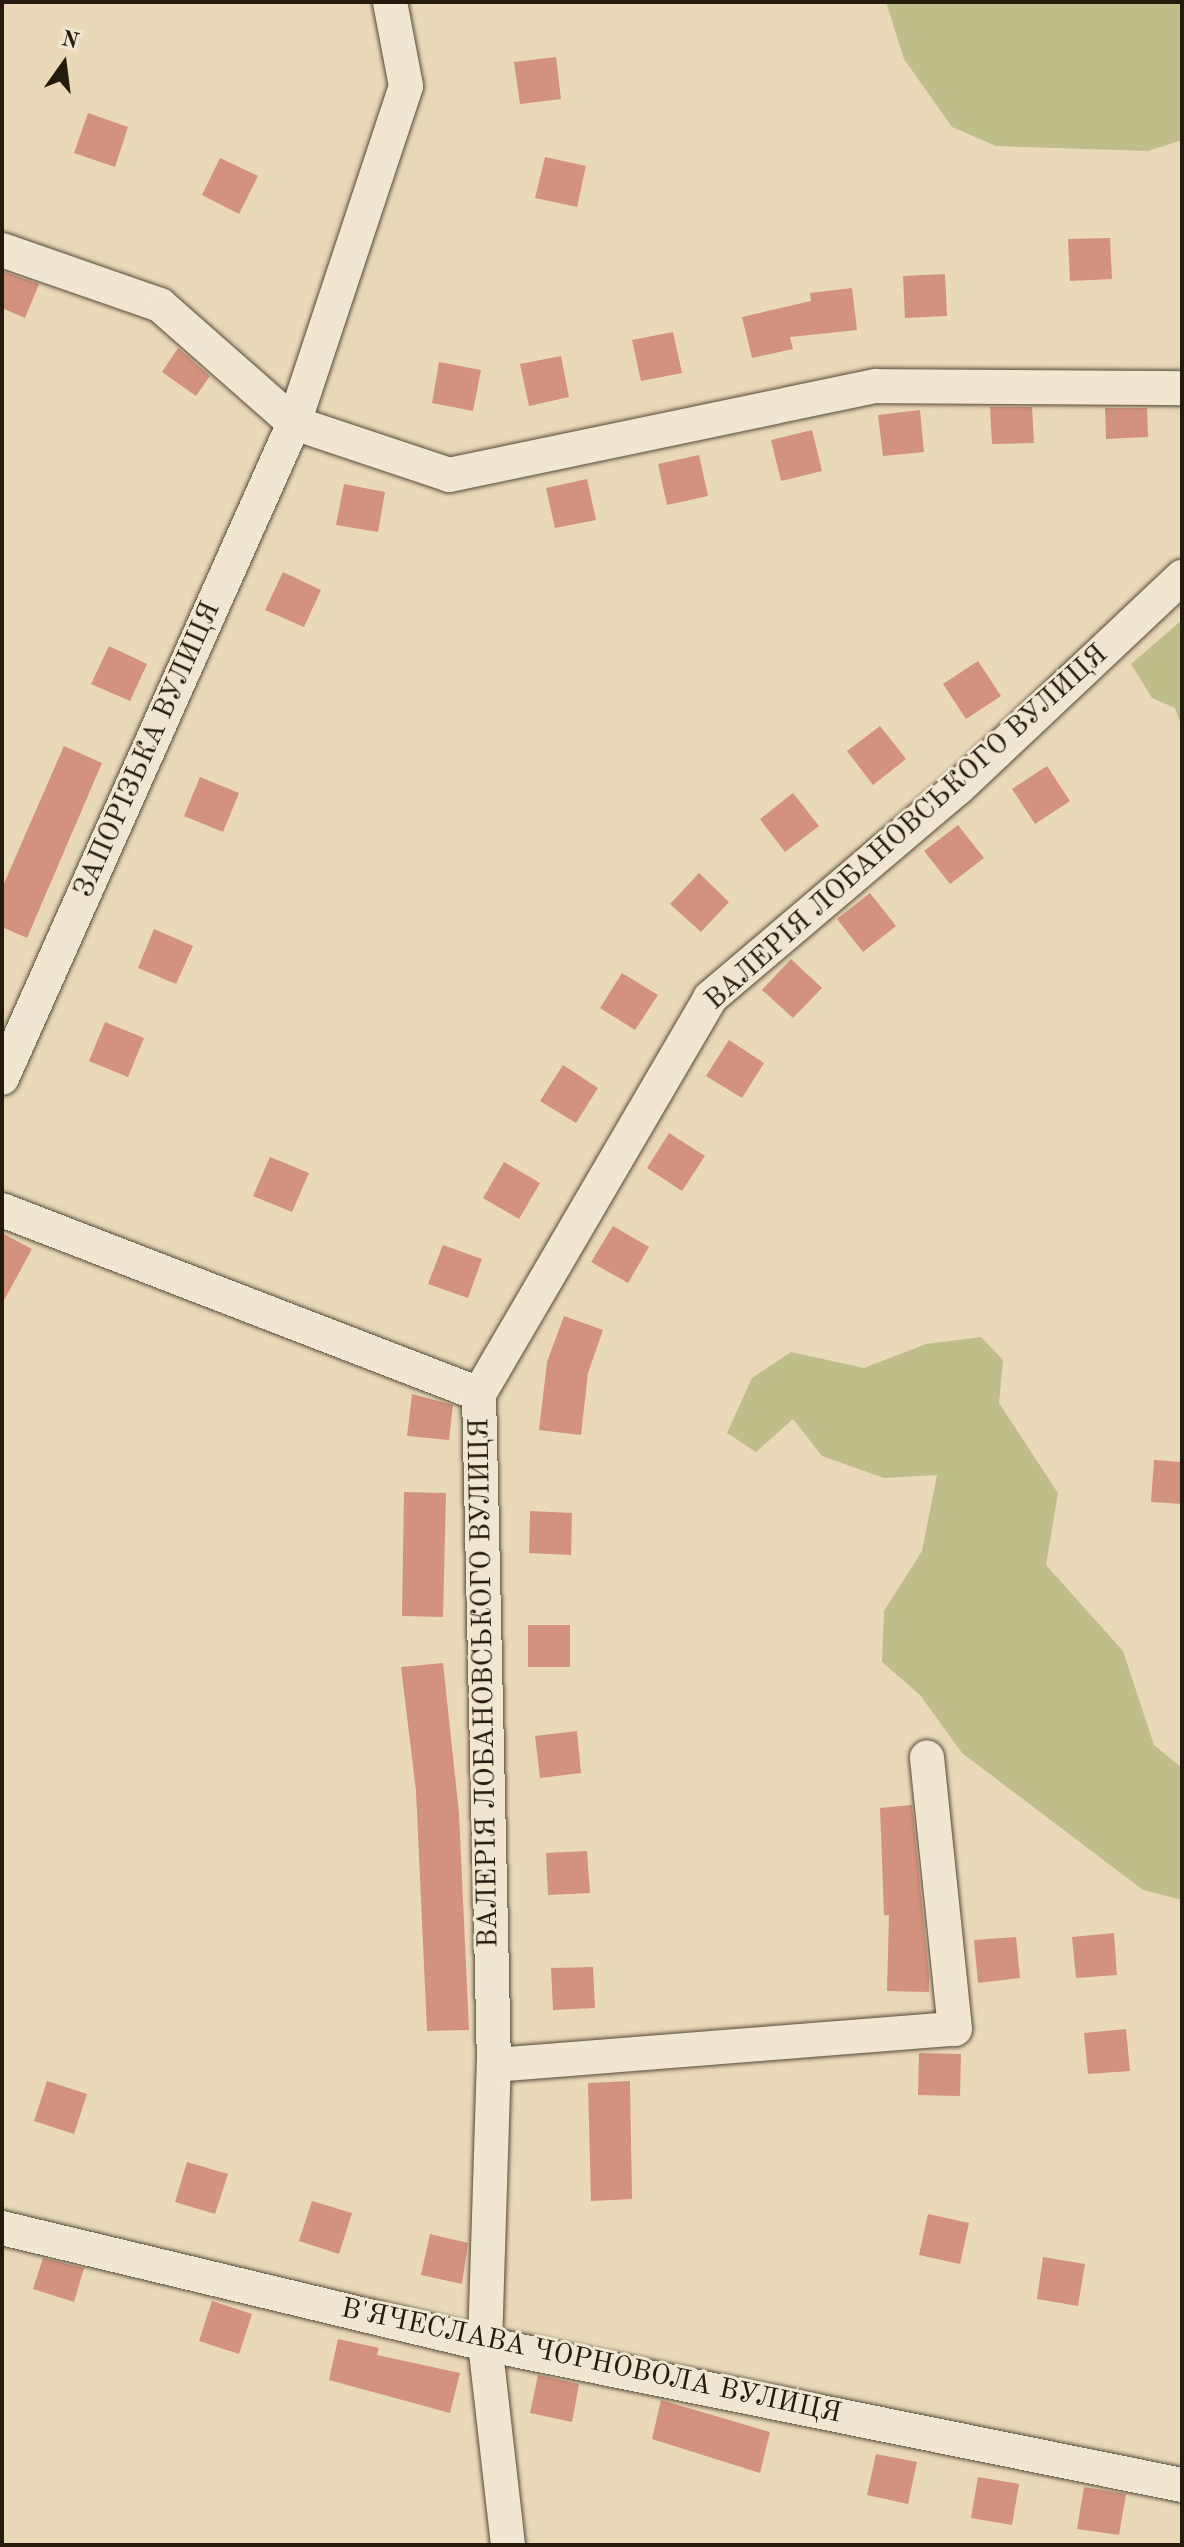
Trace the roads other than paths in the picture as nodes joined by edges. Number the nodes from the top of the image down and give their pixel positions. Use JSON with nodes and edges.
{"nodes":[{"id":1,"x":390,"y":2,"type":"edge"},
{"id":2,"x":2,"y":250,"type":"edge"},
{"id":3,"x":1182,"y":388,"type":"edge"},
{"id":4,"x":294,"y":423,"type":"junction"},
{"id":5,"x":1182,"y":577,"type":"edge"},
{"id":6,"x":2,"y":1078,"type":"edge"},
{"id":7,"x":2,"y":1210,"type":"edge"},
{"id":8,"x":479,"y":1394,"type":"junction"},
{"id":9,"x":927,"y":1757,"type":"dead end"},
{"id":10,"x":494,"y":2065,"type":"junction"},
{"id":11,"x":2,"y":2228,"type":"edge"},
{"id":12,"x":485,"y":2344,"type":"junction"},
{"id":13,"x":1182,"y":2485,"type":"edge"},
{"id":14,"x":508,"y":2545,"type":"edge"}],
"edges":[{"from":1,"to":4,"type":"street","name":"ЗАПОРІЗЬКА ВУЛИЦЯ"},
{"from":2,"to":4,"type":"street"},
{"from":3,"to":4,"type":"street"},
{"from":4,"to":6,"type":"street","name":"ЗАПОРІЗЬКА ВУЛИЦЯ"},
{"from":5,"to":8,"type":"street","name":"ВАЛЕРІЯ ЛОБАНОВСЬКОГО ВУЛИЦЯ"},
{"from":7,"to":8,"type":"street"},
{"from":8,"to":10,"type":"street","name":"ВАЛЕРІЯ ЛОБАНОВСЬКОГО ВУЛИЦЯ"},
{"from":9,"to":10,"type":"street"},
{"from":10,"to":12,"type":"street","name":"ВАЛЕРІЯ ЛОБАНОВСЬКОГО ВУЛИЦЯ"},
{"from":11,"to":12,"type":"street","name":"В'ЯЧЕСЛАВА ЧОРНОВОЛА ВУЛИЦЯ"},
{"from":12,"to":13,"type":"street","name":"В'ЯЧЕСЛАВА ЧОРНОВОЛА ВУЛИЦЯ"},
{"from":12,"to":14,"type":"street","name":"ВАЛЕРІЯ ЛОБАНОВСЬКОГО ВУЛИЦЯ"}]}
